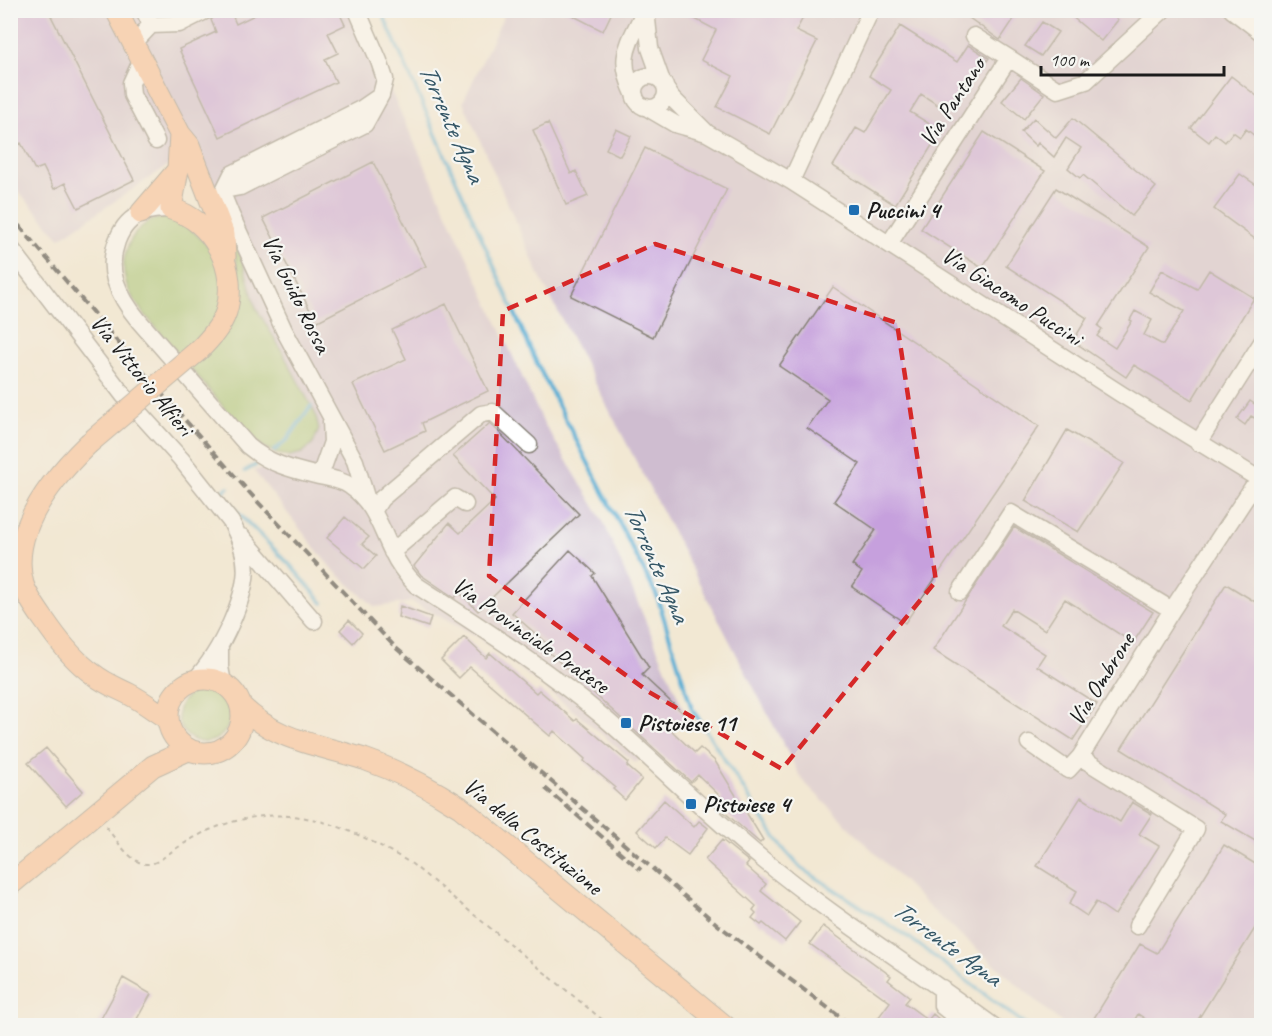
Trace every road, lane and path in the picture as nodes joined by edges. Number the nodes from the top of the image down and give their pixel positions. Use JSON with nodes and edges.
{"nodes":[{"id":1,"x":116,"y":10,"type":"edge"},
{"id":2,"x":207,"y":10,"type":"edge"},
{"id":3,"x":357,"y":10,"type":"edge"},
{"id":4,"x":646,"y":10,"type":"edge"},
{"id":5,"x":871,"y":10,"type":"edge"},
{"id":6,"x":1163,"y":10,"type":"edge"},
{"id":7,"x":1232,"y":10,"type":"edge"},
{"id":8,"x":147,"y":18,"type":"edge"},
{"id":9,"x":1262,"y":33,"type":"edge"},
{"id":10,"x":975,"y":36,"type":"dead end"},
{"id":11,"x":138,"y":51,"type":"junction"},
{"id":12,"x":1009,"y":58,"type":"junction"},
{"id":13,"x":663,"y":84,"type":"junction"},
{"id":14,"x":641,"y":102,"type":"junction"},
{"id":15,"x":707,"y":133,"type":"junction"},
{"id":16,"x":180,"y":134,"type":"junction"},
{"id":17,"x":156,"y":141,"type":"dead end"},
{"id":18,"x":178,"y":169,"type":"junction"},
{"id":19,"x":202,"y":180,"type":"junction"},
{"id":20,"x":791,"y":181,"type":"junction"},
{"id":21,"x":179,"y":212,"type":"junction"},
{"id":22,"x":141,"y":213,"type":"junction"},
{"id":23,"x":889,"y":244,"type":"junction"},
{"id":24,"x":10,"y":247,"type":"edge"},
{"id":25,"x":225,"y":257,"type":"junction"},
{"id":26,"x":1262,"y":342,"type":"edge"},
{"id":27,"x":331,"y":417,"type":"junction"},
{"id":28,"x":1198,"y":443,"type":"junction"},
{"id":29,"x":529,"y":445,"type":"dead end"},
{"id":30,"x":320,"y":476,"type":"junction"},
{"id":31,"x":1260,"y":480,"type":"edge"},
{"id":32,"x":465,"y":504,"type":"dead end"},
{"id":33,"x":371,"y":506,"type":"junction"},
{"id":34,"x":237,"y":532,"type":"junction"},
{"id":35,"x":392,"y":552,"type":"junction"},
{"id":36,"x":960,"y":592,"type":"dead end"},
{"id":37,"x":1172,"y":610,"type":"junction"},
{"id":38,"x":314,"y":621,"type":"dead end"},
{"id":39,"x":220,"y":648,"type":"junction"},
{"id":40,"x":194,"y":681,"type":"junction"},
{"id":41,"x":223,"y":683,"type":"junction"},
{"id":42,"x":130,"y":694,"type":"junction"},
{"id":43,"x":173,"y":698,"type":"junction"},
{"id":44,"x":241,"y":706,"type":"junction"},
{"id":45,"x":176,"y":735,"type":"junction"},
{"id":46,"x":280,"y":735,"type":"junction"},
{"id":47,"x":1029,"y":744,"type":"dead end"},
{"id":48,"x":229,"y":745,"type":"junction"},
{"id":49,"x":1080,"y":757,"type":"junction"},
{"id":50,"x":96,"y":815,"type":"junction"},
{"id":51,"x":10,"y":885,"type":"edge"},
{"id":52,"x":1137,"y":926,"type":"dead end"},
{"id":53,"x":942,"y":988,"type":"junction"},
{"id":54,"x":610,"y":1026,"type":"edge"},
{"id":55,"x":725,"y":1026,"type":"edge"},
{"id":56,"x":967,"y":1026,"type":"edge"},
{"id":57,"x":993,"y":1026,"type":"edge"}],
"edges":[{"from":1,"to":11,"type":"main road","name":"Via Guido Rossa"},
{"from":2,"to":8,"type":"street"},
{"from":3,"to":27,"type":"street","name":"Via Guido Rossa"},
{"from":4,"to":13,"type":"street","name":"Via Giacomo Puccini"},
{"from":4,"to":14,"type":"street","name":"Via Giacomo Puccini"},
{"from":5,"to":20,"type":"street"},
{"from":6,"to":12,"type":"street","name":"Via Pantano"},
{"from":7,"to":9,"type":"street"},
{"from":8,"to":11,"type":"street"},
{"from":10,"to":12,"type":"street"},
{"from":11,"to":16,"type":"main road","name":"Via Guido Rossa"},
{"from":11,"to":17,"type":"street"},
{"from":12,"to":23,"type":"street","name":"Via Pantano"},
{"from":13,"to":14,"type":"street"},
{"from":13,"to":14,"type":"street"},
{"from":13,"to":15,"type":"street","name":"Via Giacomo Puccini"},
{"from":14,"to":15,"type":"street","name":"Via Giacomo Puccini"},
{"from":15,"to":20,"type":"street","name":"Via Giacomo Puccini"},
{"from":16,"to":18,"type":"main road"},
{"from":16,"to":19,"type":"main road","name":"Via Guido Rossa"},
{"from":18,"to":21,"type":"main road"},
{"from":18,"to":22,"type":"main road"},
{"from":19,"to":21,"type":"main road"},
{"from":19,"to":25,"type":"main road","name":"Via Guido Rossa"},
{"from":20,"to":23,"type":"street","name":"Via Giacomo Puccini"},
{"from":21,"to":22,"type":"street"},
{"from":21,"to":25,"type":"main road"},
{"from":22,"to":30,"type":"street","name":"Via Provinciale Pratese"},
{"from":23,"to":28,"type":"street","name":"Via Giacomo Puccini"},
{"from":24,"to":34,"type":"street","name":"Via Vittorio Alfieri"},
{"from":25,"to":42,"type":"main road","bridge":true},
{"from":26,"to":28,"type":"street"},
{"from":27,"to":30,"type":"street","name":"Via Guido Rossa"},
{"from":27,"to":33,"type":"street","name":"Via Guido Rossa"},
{"from":28,"to":31,"type":"street","name":"Via Giacomo Puccini"},
{"from":29,"to":33,"type":"street"},
{"from":30,"to":33,"type":"street","name":"Via Provinciale Pratese"},
{"from":31,"to":37,"type":"street","name":"Via Ombrone"},
{"from":32,"to":35,"type":"street"},
{"from":33,"to":35,"type":"street","name":"Via Provinciale Pratese"},
{"from":34,"to":38,"type":"street","name":"Via Vittorio Alfieri"},
{"from":34,"to":39,"type":"street","name":"Via Vittorio Alfieri"},
{"from":35,"to":53,"type":"street","name":"Via Provinciale Pratese"},
{"from":36,"to":37,"type":"street"},
{"from":37,"to":49,"type":"street","name":"Via Ombrone"},
{"from":39,"to":40,"type":"street","name":"Via Vittorio Alfieri"},
{"from":39,"to":41,"type":"street","name":"Via Vittorio Alfieri"},
{"from":40,"to":41,"type":"main road"},
{"from":40,"to":43,"type":"main road"},
{"from":41,"to":44,"type":"main road"},
{"from":42,"to":43,"type":"main road"},
{"from":42,"to":45,"type":"main road"},
{"from":43,"to":45,"type":"main road"},
{"from":44,"to":46,"type":"main road"},
{"from":44,"to":48,"type":"main road"},
{"from":45,"to":48,"type":"main road"},
{"from":45,"to":50,"type":"main road"},
{"from":46,"to":48,"type":"main road"},
{"from":46,"to":55,"type":"main road","name":"Via della Costituzione"},
{"from":47,"to":49,"type":"street"},
{"from":49,"to":52,"type":"street","name":"Via Ombrone"},
{"from":50,"to":51,"type":"main road"},
{"from":50,"to":54,"type":"path"},
{"from":53,"to":56,"type":"street"},
{"from":53,"to":57,"type":"street","name":"Via Provinciale Pratese"}]}
